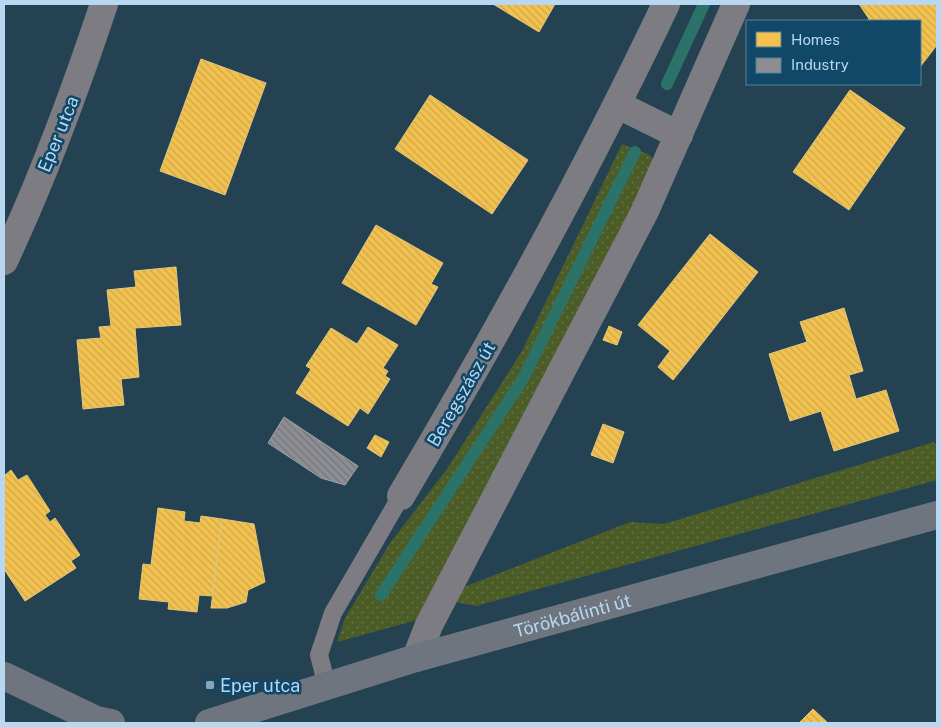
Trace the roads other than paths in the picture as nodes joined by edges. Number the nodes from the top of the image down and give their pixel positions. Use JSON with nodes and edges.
{"nodes":[{"id":1,"x":104,"y":4,"type":"edge"},
{"id":2,"x":666,"y":4,"type":"edge"},
{"id":3,"x":736,"y":4,"type":"edge"},
{"id":4,"x":618,"y":105,"type":"junction"},
{"id":5,"x":680,"y":135,"type":"junction"},
{"id":6,"x":4,"y":261,"type":"edge"},
{"id":7,"x":401,"y":496,"type":"joint"},
{"id":8,"x":937,"y":515,"type":"edge"},
{"id":9,"x":416,"y":658,"type":"junction"},
{"id":10,"x":4,"y":676,"type":"edge"},
{"id":11,"x":327,"y":686,"type":"junction"},
{"id":12,"x":111,"y":723,"type":"edge"},
{"id":13,"x":209,"y":723,"type":"edge"}],
"edges":[{"from":1,"to":6,"type":"street","name":"Eper utca"},
{"from":2,"to":4,"type":"street","name":"Beregszász út"},
{"from":3,"to":5,"type":"street"},
{"from":4,"to":5,"type":"street"},
{"from":4,"to":7,"type":"street","name":"Beregszász út"},
{"from":5,"to":9,"type":"street"},
{"from":7,"to":11,"type":"lane","name":"Beregszász út"},
{"from":8,"to":9,"type":"street","name":"Törökbálinti út"},
{"from":9,"to":11,"type":"street","name":"Törökbálinti út"},
{"from":10,"to":12,"type":"street"},
{"from":11,"to":13,"type":"street","name":"Törökbálinti út"}]}
